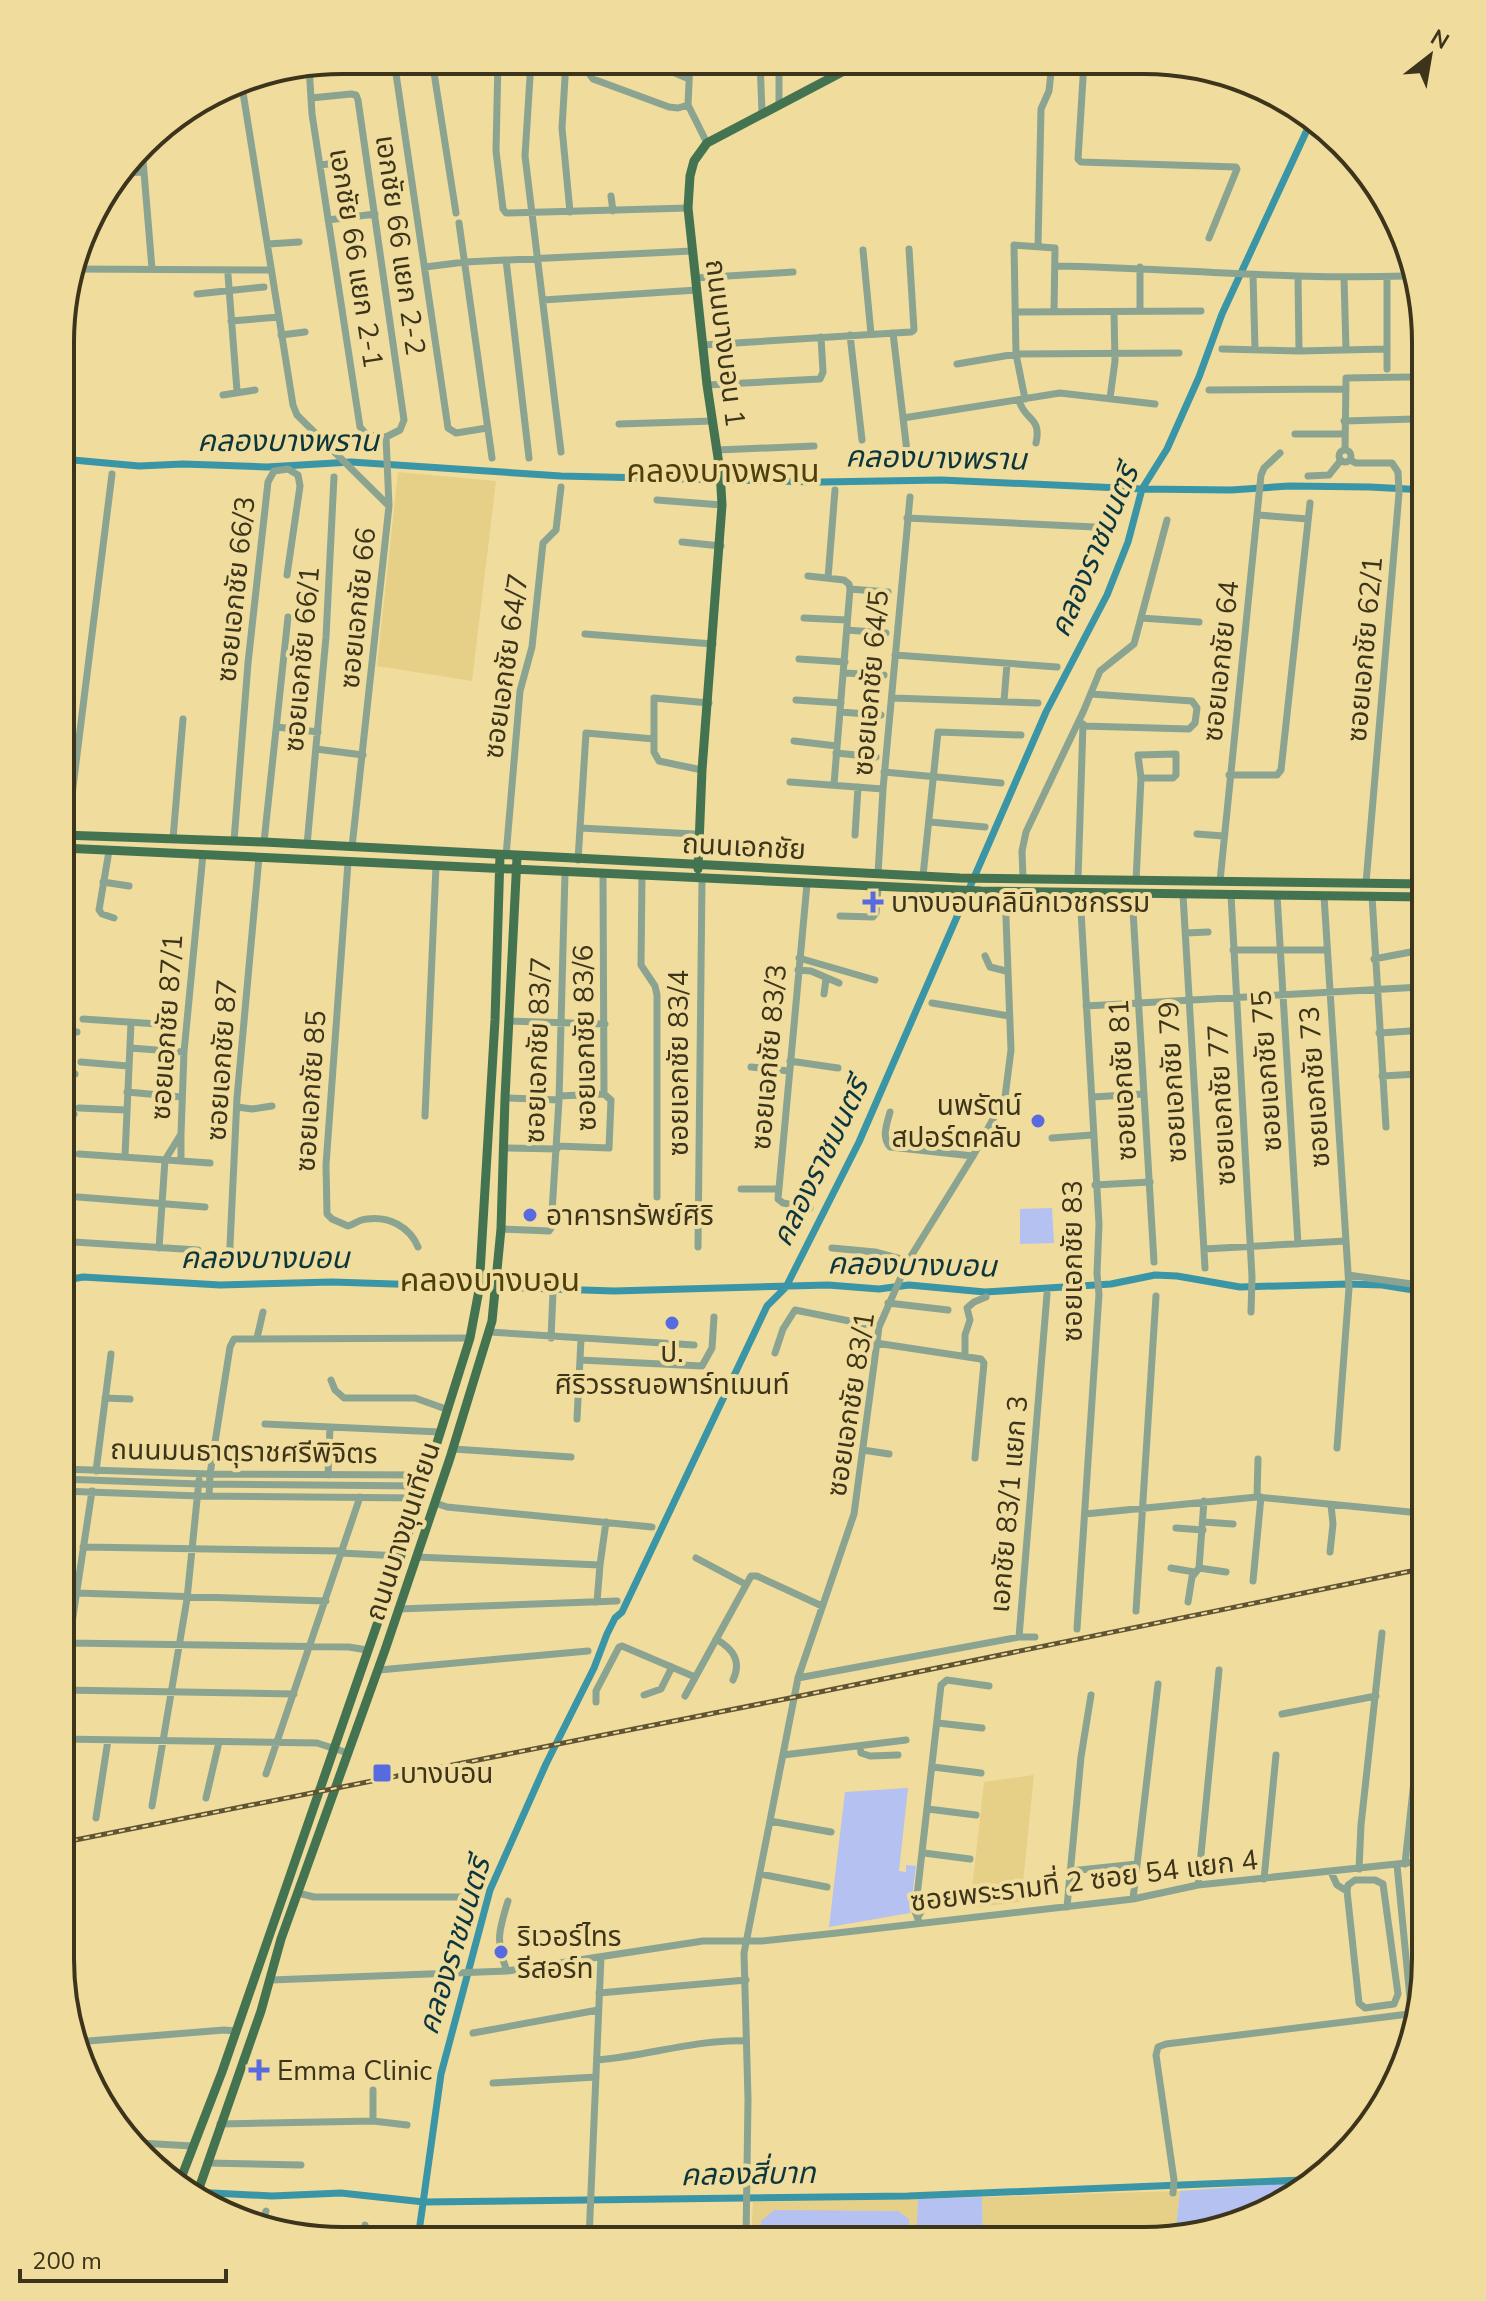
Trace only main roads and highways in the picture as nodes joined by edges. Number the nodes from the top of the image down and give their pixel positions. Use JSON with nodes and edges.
{"nodes":[{"id":1,"x":834,"y":74,"type":"edge"},
{"id":2,"x":699,"y":823,"type":"junction"},
{"id":3,"x":74,"y":836,"type":"edge"},
{"id":4,"x":97,"y":837,"type":"junction"},
{"id":5,"x":137,"y":838,"type":"junction"},
{"id":6,"x":74,"y":849,"type":"edge"},
{"id":7,"x":104,"y":850,"type":"junction"},
{"id":8,"x":136,"y":852,"type":"junction"},
{"id":9,"x":503,"y":856,"type":"junction"},
{"id":10,"x":517,"y":857,"type":"junction"},
{"id":11,"x":695,"y":865,"type":"junction"},
{"id":12,"x":501,"y":870,"type":"junction"},
{"id":13,"x":516,"y":871,"type":"junction"},
{"id":14,"x":697,"y":879,"type":"junction"},
{"id":15,"x":1250,"y":881,"type":"junction"},
{"id":16,"x":1412,"y":883,"type":"edge"},
{"id":17,"x":1250,"y":895,"type":"junction"},
{"id":18,"x":1412,"y":897,"type":"edge"},
{"id":19,"x":495,"y":1020,"type":"junction"},
{"id":20,"x":508,"y":1021,"type":"junction"},
{"id":21,"x":425,"y":1480,"type":"junction"},
{"id":22,"x":439,"y":1491,"type":"junction"},
{"id":23,"x":419,"y":1498,"type":"junction"},
{"id":24,"x":435,"y":1503,"type":"junction"},
{"id":25,"x":311,"y":1810,"type":"junction"},
{"id":26,"x":326,"y":1815,"type":"junction"},
{"id":27,"x":236,"y":2031,"type":"junction"},
{"id":28,"x":251,"y":2037,"type":"junction"},
{"id":29,"x":182,"y":2174,"type":"edge"},
{"id":30,"x":200,"y":2186,"type":"edge"}],
"edges":[{"from":1,"to":2,"type":"main road","name":"ถนนบางบอน 1"},
{"from":2,"to":11,"type":"main road","name":"ถนนบางบอน 1"},
{"from":2,"to":11,"type":"main road","name":"ถนนบางบอน 1"},
{"from":3,"to":4,"type":"main road","name":"ถนนเอกชัย"},
{"from":4,"to":5,"type":"main road","name":"ถนนเอกชัย"},
{"from":4,"to":7,"type":"main road"},
{"from":5,"to":8,"type":"main road"},
{"from":5,"to":9,"type":"main road","name":"ถนนเอกชัย"},
{"from":6,"to":7,"type":"main road","name":"ถนนเอกชัย"},
{"from":7,"to":8,"type":"main road","name":"ถนนเอกชัย"},
{"from":8,"to":12,"type":"main road","name":"ถนนเอกชัย"},
{"from":9,"to":10,"type":"main road","name":"ถนนเอกชัย"},
{"from":9,"to":12,"type":"main road","name":"ถนนบางขุนเทียน"},
{"from":10,"to":11,"type":"main road","name":"ถนนเอกชัย"},
{"from":10,"to":13,"type":"main road","name":"ถนนบางขุนเทียน"},
{"from":11,"to":14,"type":"main road","name":"ถนนบางบอน 1"},
{"from":11,"to":15,"type":"main road","name":"ถนนเอกชัย"},
{"from":12,"to":13,"type":"main road","name":"ถนนเอกชัย"},
{"from":12,"to":19,"type":"main road","name":"ถนนบางขุนเทียน"},
{"from":13,"to":14,"type":"main road","name":"ถนนเอกชัย"},
{"from":13,"to":20,"type":"main road","name":"ถนนบางขุนเทียน"},
{"from":14,"to":17,"type":"main road","name":"ถนนเอกชัย"},
{"from":15,"to":16,"type":"main road","name":"ถนนเอกชัย"},
{"from":15,"to":17,"type":"main road"},
{"from":17,"to":18,"type":"main road","name":"ถนนเอกชัย"},
{"from":19,"to":20,"type":"main road"},
{"from":19,"to":21,"type":"main road","name":"ถนนบางขุนเทียน"},
{"from":20,"to":22,"type":"main road","name":"ถนนบางขุนเทียน"},
{"from":21,"to":22,"type":"main road"},
{"from":21,"to":23,"type":"main road","name":"ถนนบางขุนเทียน"},
{"from":22,"to":24,"type":"main road","name":"ถนนบางขุนเทียน"},
{"from":23,"to":24,"type":"main road"},
{"from":23,"to":25,"type":"main road","name":"ถนนบางขุนเทียน"},
{"from":24,"to":26,"type":"main road","name":"ถนนบางขุนเทียน"},
{"from":25,"to":26,"type":"main road"},
{"from":25,"to":27,"type":"main road","name":"ถนนบางขุนเทียน"},
{"from":26,"to":28,"type":"main road","name":"ถนนบางขุนเทียน"},
{"from":27,"to":28,"type":"main road"},
{"from":27,"to":29,"type":"main road","name":"ถนนบางขุนเทียน"},
{"from":28,"to":30,"type":"main road","name":"ถนนบางขุนเทียน"}]}
